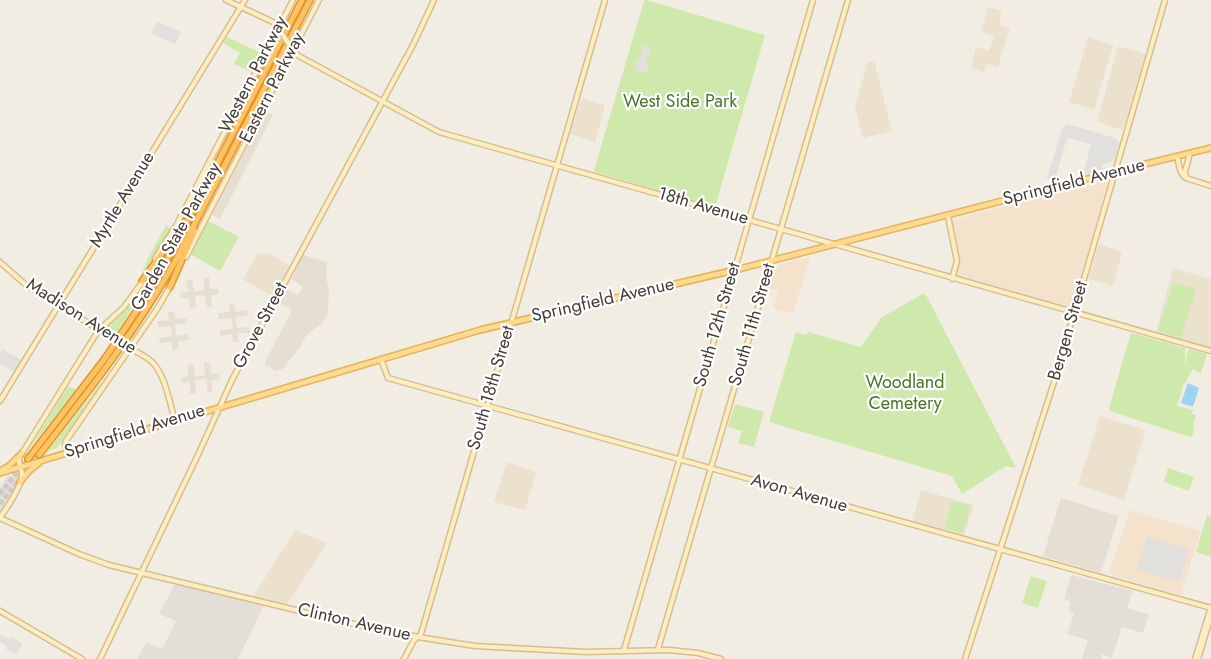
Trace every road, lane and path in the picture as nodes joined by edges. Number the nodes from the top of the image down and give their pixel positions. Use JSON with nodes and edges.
{"nodes":[{"id":1,"x":226,"y":0,"type":"edge"},
{"id":2,"x":245,"y":0,"type":"edge"},
{"id":3,"x":293,"y":0,"type":"edge"},
{"id":4,"x":302,"y":0,"type":"edge"},
{"id":5,"x":310,"y":0,"type":"edge"},
{"id":6,"x":319,"y":0,"type":"edge"},
{"id":7,"x":434,"y":0,"type":"edge"},
{"id":8,"x":605,"y":0,"type":"edge"},
{"id":9,"x":813,"y":0,"type":"edge"},
{"id":10,"x":848,"y":0,"type":"edge"},
{"id":11,"x":1165,"y":0,"type":"edge"},
{"id":12,"x":241,"y":7,"type":"junction"},
{"id":13,"x":279,"y":30,"type":"junction"},
{"id":14,"x":292,"y":49,"type":"junction"},
{"id":15,"x":382,"y":102,"type":"junction"},
{"id":16,"x":1211,"y":148,"type":"edge"},
{"id":17,"x":1190,"y":153,"type":"junction"},
{"id":18,"x":1177,"y":156,"type":"junction"},
{"id":19,"x":557,"y":165,"type":"junction"},
{"id":20,"x":1115,"y":172,"type":"junction"},
{"id":21,"x":1186,"y":178,"type":"junction"},
{"id":22,"x":1211,"y":186,"type":"edge"},
{"id":23,"x":212,"y":190,"type":"junction"},
{"id":24,"x":198,"y":201,"type":"junction"},
{"id":25,"x":948,"y":216,"type":"junction"},
{"id":26,"x":749,"y":220,"type":"junction"},
{"id":27,"x":781,"y":230,"type":"junction"},
{"id":28,"x":833,"y":245,"type":"junction"},
{"id":29,"x":772,"y":261,"type":"junction"},
{"id":30,"x":0,"y":262,"type":"edge"},
{"id":31,"x":735,"y":270,"type":"junction"},
{"id":32,"x":952,"y":279,"type":"junction"},
{"id":33,"x":142,"y":281,"type":"junction"},
{"id":34,"x":170,"y":287,"type":"junction"},
{"id":35,"x":59,"y":305,"type":"junction"},
{"id":36,"x":1074,"y":313,"type":"junction"},
{"id":37,"x":511,"y":322,"type":"junction"},
{"id":38,"x":99,"y":330,"type":"junction"},
{"id":39,"x":129,"y":347,"type":"junction"},
{"id":40,"x":1211,"y":351,"type":"edge"},
{"id":41,"x":381,"y":359,"type":"junction"},
{"id":42,"x":0,"y":401,"type":"edge"},
{"id":43,"x":487,"y":406,"type":"junction"},
{"id":44,"x":219,"y":407,"type":"junction"},
{"id":45,"x":175,"y":421,"type":"junction"},
{"id":46,"x":22,"y":453,"type":"junction"},
{"id":47,"x":67,"y":453,"type":"junction"},
{"id":48,"x":39,"y":455,"type":"tunnel mouth"},
{"id":49,"x":28,"y":459,"type":"tunnel mouth"},
{"id":50,"x":47,"y":459,"type":"junction"},
{"id":51,"x":679,"y":460,"type":"junction"},
{"id":52,"x":20,"y":467,"type":"junction"},
{"id":53,"x":711,"y":469,"type":"junction"},
{"id":54,"x":0,"y":472,"type":"edge"},
{"id":55,"x":20,"y":482,"type":"junction"},
{"id":56,"x":0,"y":517,"type":"edge"},
{"id":57,"x":1000,"y":549,"type":"junction"},
{"id":58,"x":142,"y":572,"type":"junction"},
{"id":59,"x":1211,"y":608,"type":"edge"},
{"id":60,"x":0,"y":611,"type":"edge"},
{"id":61,"x":1211,"y":616,"type":"edge"},
{"id":62,"x":418,"y":637,"type":"junction"},
{"id":63,"x":658,"y":649,"type":"junction"},
{"id":64,"x":624,"y":650,"type":"junction"},
{"id":65,"x":82,"y":659,"type":"edge"},
{"id":66,"x":100,"y":659,"type":"edge"},
{"id":67,"x":404,"y":659,"type":"edge"},
{"id":68,"x":721,"y":659,"type":"edge"},
{"id":69,"x":965,"y":659,"type":"edge"},
{"id":70,"x":1196,"y":659,"type":"edge"}],
"edges":[{"from":1,"to":12,"type":"main road","name":"18th Avenue"},
{"from":2,"to":12,"type":"main road","name":"Myrtle Avenue"},
{"from":3,"to":13,"type":"main road","name":"Western Parkway"},
{"from":4,"to":24,"type":"highway","name":"Garden State Parkway"},
{"from":5,"to":23,"type":"highway","name":"Garden State Parkway"},
{"from":6,"to":14,"type":"main road","name":"Eastern Parkway"},
{"from":7,"to":15,"type":"main road","name":"Grove Street"},
{"from":8,"to":19,"type":"main road","name":"South 18th Street"},
{"from":9,"to":26,"type":"main road","name":"South 12th Street"},
{"from":10,"to":27,"type":"main road","name":"South 11th Street"},
{"from":11,"to":20,"type":"main road","name":"Bergen Street"},
{"from":12,"to":13,"type":"main road","name":"18th Avenue"},
{"from":12,"to":35,"type":"main road","name":"Myrtle Avenue"},
{"from":13,"to":14,"type":"main road","name":"18th Avenue","bridge":true},
{"from":13,"to":33,"type":"main road","name":"Western Parkway"},
{"from":14,"to":15,"type":"main road","name":"18th Avenue"},
{"from":14,"to":34,"type":"main road","name":"Eastern Parkway"},
{"from":15,"to":19,"type":"main road","name":"18th Avenue"},
{"from":15,"to":44,"type":"main road","name":"Grove Street"},
{"from":16,"to":17,"type":"main road","name":"Springfield Avenue"},
{"from":17,"to":18,"type":"main road","name":"Springfield Avenue"},
{"from":17,"to":21,"type":"main road"},
{"from":18,"to":20,"type":"main road","name":"Springfield Avenue"},
{"from":18,"to":21,"type":"main road"},
{"from":19,"to":26,"type":"main road","name":"18th Avenue"},
{"from":19,"to":37,"type":"main road","name":"South 18th Street"},
{"from":20,"to":25,"type":"main road","name":"Springfield Avenue"},
{"from":20,"to":36,"type":"main road","name":"Bergen Street"},
{"from":21,"to":22,"type":"main road"},
{"from":23,"to":34,"type":"highway"},
{"from":23,"to":48,"type":"highway","name":"Garden State Parkway"},
{"from":24,"to":33,"type":"highway"},
{"from":24,"to":49,"type":"highway","name":"Garden State Parkway"},
{"from":25,"to":28,"type":"main road","name":"Springfield Avenue"},
{"from":25,"to":32,"type":"main road"},
{"from":26,"to":27,"type":"main road","name":"18th Avenue"},
{"from":26,"to":31,"type":"main road","name":"South 12th Street"},
{"from":27,"to":28,"type":"main road","name":"18th Avenue"},
{"from":27,"to":29,"type":"main road","name":"South 11th Street"},
{"from":28,"to":29,"type":"main road","name":"Springfield Avenue"},
{"from":28,"to":32,"type":"main road","name":"18th Avenue"},
{"from":29,"to":31,"type":"main road","name":"Springfield Avenue"},
{"from":29,"to":53,"type":"main road","name":"South 11th Street"},
{"from":30,"to":35,"type":"main road","name":"Madison Avenue"},
{"from":31,"to":37,"type":"main road","name":"Springfield Avenue"},
{"from":31,"to":51,"type":"main road","name":"South 12th Street"},
{"from":32,"to":36,"type":"main road","name":"18th Avenue"},
{"from":33,"to":38,"type":"main road","name":"Western Parkway"},
{"from":34,"to":39,"type":"main road","name":"Eastern Parkway"},
{"from":35,"to":38,"type":"main road","name":"Madison Avenue"},
{"from":35,"to":42,"type":"main road","name":"Myrtle Avenue"},
{"from":36,"to":40,"type":"main road","name":"18th Avenue"},
{"from":36,"to":57,"type":"main road","name":"Bergen Street"},
{"from":37,"to":41,"type":"main road","name":"Springfield Avenue"},
{"from":37,"to":43,"type":"main road","name":"South 18th Street"},
{"from":38,"to":39,"type":"main road","name":"Madison Avenue","bridge":true},
{"from":38,"to":46,"type":"main road","name":"Western Parkway"},
{"from":39,"to":45,"type":"main road","name":"Madison Avenue"},
{"from":39,"to":47,"type":"main road","name":"Eastern Parkway"},
{"from":41,"to":43,"type":"main road","name":"Avon Avenue"},
{"from":41,"to":44,"type":"main road","name":"Springfield Avenue"},
{"from":43,"to":51,"type":"main road","name":"Avon Avenue"},
{"from":43,"to":62,"type":"main road","name":"South 18th Street"},
{"from":44,"to":45,"type":"main road","name":"Springfield Avenue"},
{"from":44,"to":58,"type":"main road","name":"Grove Street"},
{"from":45,"to":47,"type":"main road","name":"Springfield Avenue"},
{"from":46,"to":52,"type":"main road"},
{"from":46,"to":54,"type":"main road"},
{"from":47,"to":50,"type":"main road","name":"Springfield Avenue"},
{"from":50,"to":52,"type":"main road","name":"Springfield Avenue"},
{"from":50,"to":55,"type":"main road"},
{"from":51,"to":53,"type":"main road","name":"Avon Avenue"},
{"from":51,"to":64,"type":"main road","name":"South 12th Street"},
{"from":52,"to":54,"type":"main road","name":"Springfield Avenue"},
{"from":52,"to":55,"type":"main road"},
{"from":53,"to":57,"type":"main road","name":"Avon Avenue"},
{"from":53,"to":63,"type":"main road","name":"South 11th Street"},
{"from":55,"to":56,"type":"main road"},
{"from":56,"to":58,"type":"main road","name":"Clinton Avenue"},
{"from":57,"to":59,"type":"main road","name":"Avon Avenue"},
{"from":57,"to":69,"type":"main road","name":"Bergen Street"},
{"from":58,"to":62,"type":"main road","name":"Clinton Avenue"},
{"from":58,"to":66,"type":"main road","name":"Grove Street"},
{"from":59,"to":70,"type":"main road"},
{"from":60,"to":65,"type":"main road"},
{"from":61,"to":70,"type":"main road"},
{"from":62,"to":64,"type":"main road","name":"Clinton Avenue"},
{"from":62,"to":67,"type":"main road","name":"South 18th Street"},
{"from":63,"to":64,"type":"main road","name":"Clinton Avenue"},
{"from":63,"to":68,"type":"main road","name":"Clinton Avenue"}]}
